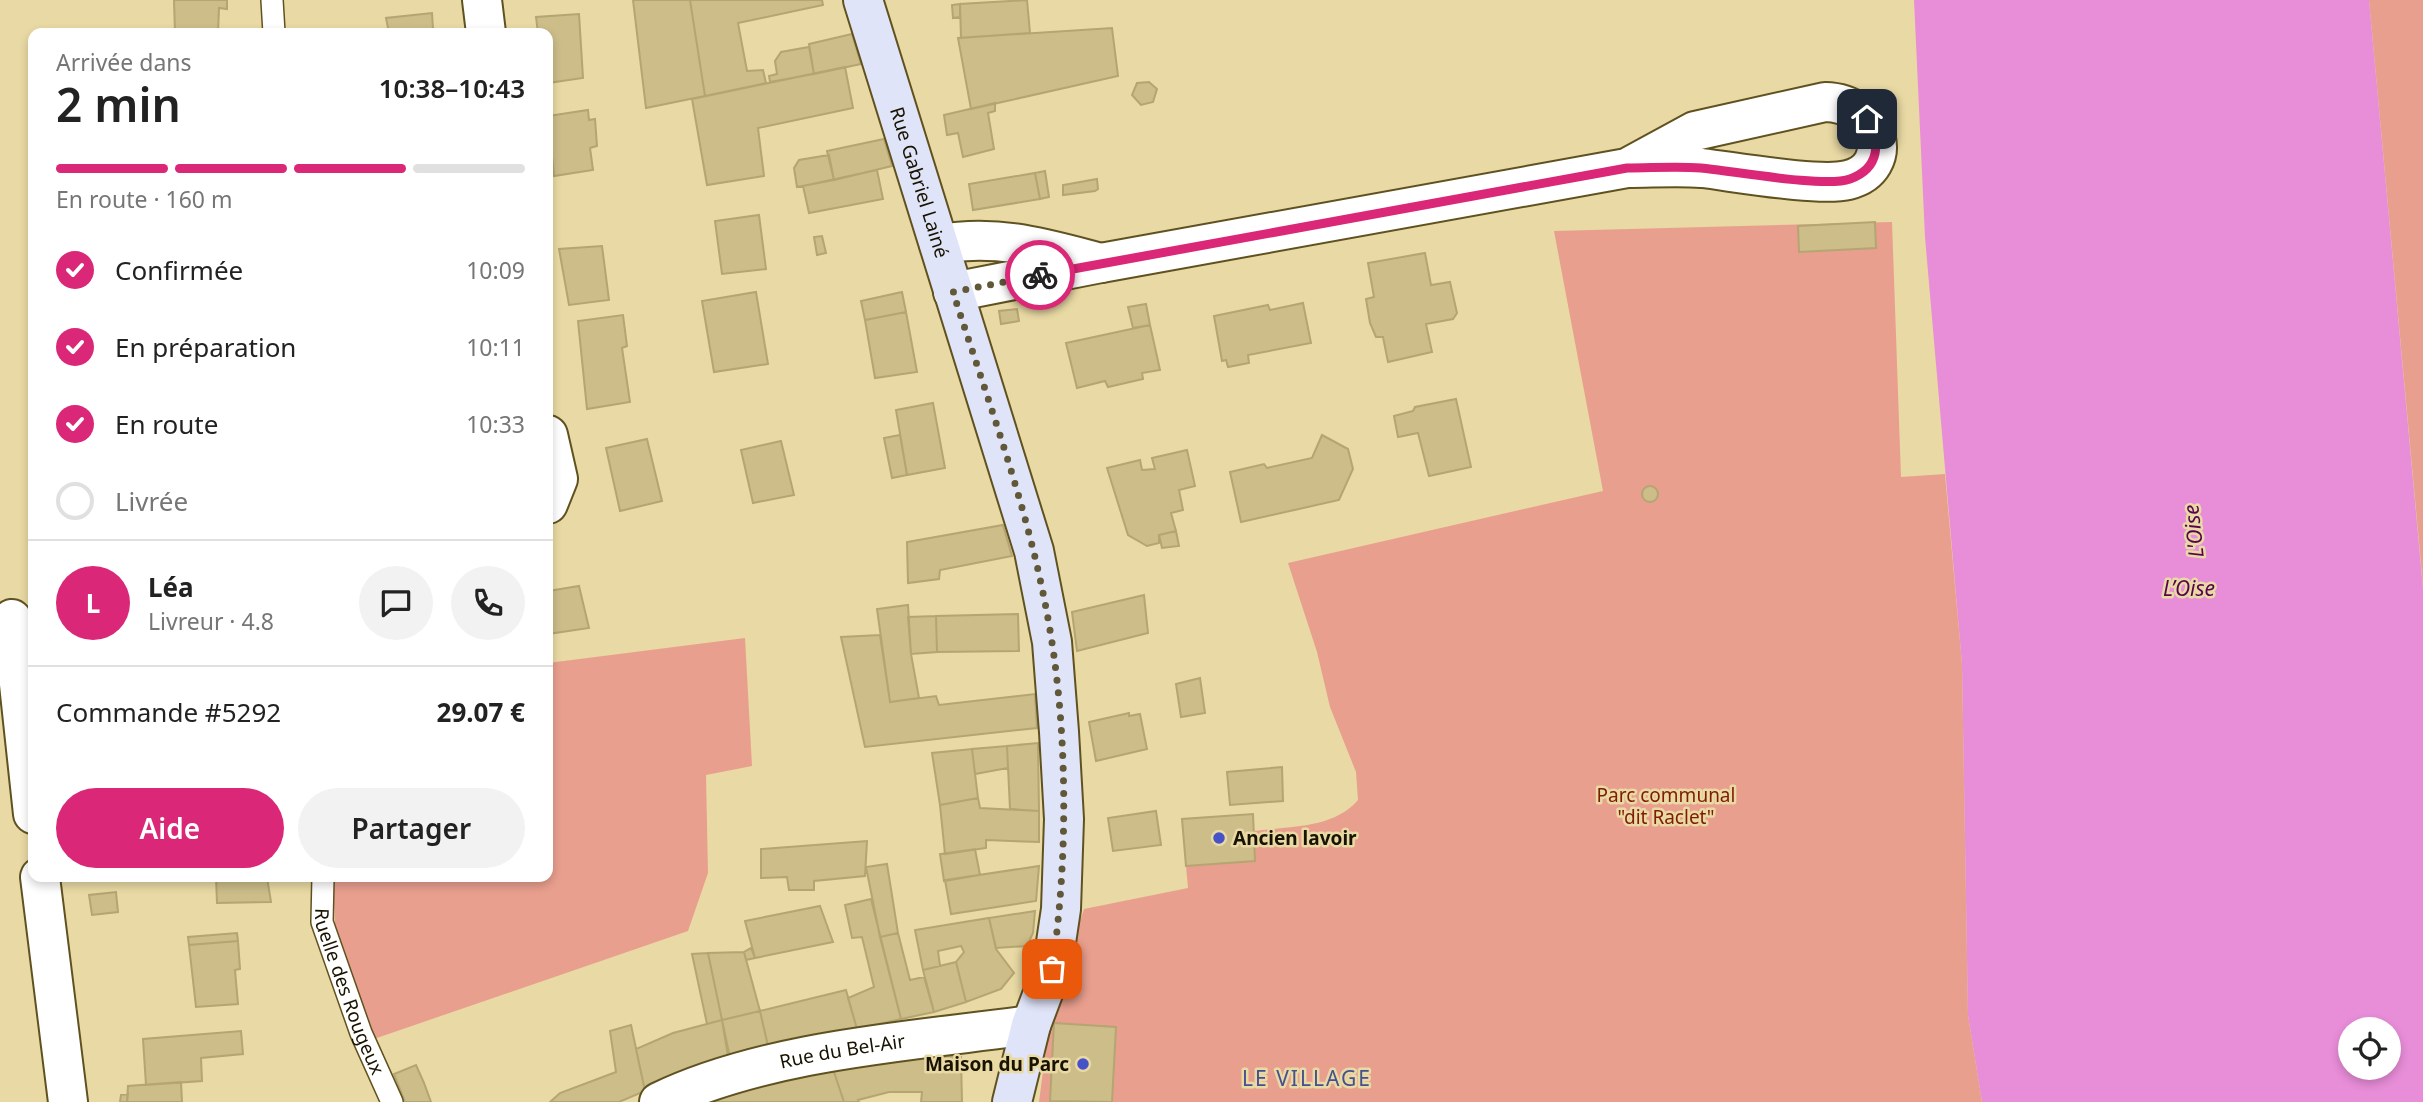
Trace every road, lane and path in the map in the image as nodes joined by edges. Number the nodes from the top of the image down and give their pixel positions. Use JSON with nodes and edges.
{"nodes":[{"id":1,"x":272,"y":0,"type":"edge"},
{"id":2,"x":482,"y":0,"type":"edge"},
{"id":3,"x":863,"y":0,"type":"edge"},
{"id":4,"x":274,"y":28,"type":"edge"},
{"id":5,"x":485,"y":28,"type":"edge"},
{"id":6,"x":1627,"y":168,"type":"junction"},
{"id":7,"x":939,"y":244,"type":"junction"},
{"id":8,"x":1101,"y":263,"type":"junction"},
{"id":9,"x":953,"y":292,"type":"junction"},
{"id":10,"x":553,"y":457,"type":"edge"},
{"id":11,"x":553,"y":492,"type":"edge"},
{"id":12,"x":12,"y":620,"type":"dead end"},
{"id":13,"x":28,"y":768,"type":"edge"},
{"id":14,"x":41,"y":882,"type":"edge"},
{"id":15,"x":323,"y":882,"type":"edge"},
{"id":16,"x":1031,"y":1025,"type":"junction"},
{"id":17,"x":68,"y":1102,"type":"edge"},
{"id":18,"x":392,"y":1102,"type":"edge"},
{"id":19,"x":659,"y":1102,"type":"edge"},
{"id":20,"x":1012,"y":1102,"type":"edge"}],
"edges":[{"from":1,"to":4,"type":"lane"},
{"from":2,"to":5,"type":"street"},
{"from":3,"to":7,"type":"street","name":"Rue Gabriel Lainé"},
{"from":6,"to":6,"type":"street"},
{"from":6,"to":8,"type":"street"},
{"from":7,"to":8,"type":"street"},
{"from":7,"to":9,"type":"street","name":"Rue Gabriel Lainé"},
{"from":8,"to":9,"type":"street"},
{"from":9,"to":16,"type":"street","name":"Rue Gabriel Lainé"},
{"from":10,"to":11,"type":"street"},
{"from":12,"to":13,"type":"street"},
{"from":14,"to":17,"type":"street"},
{"from":15,"to":18,"type":"lane","name":"Ruelle des Rougeux"},
{"from":16,"to":19,"type":"street","name":"Rue du Bel-Air"},
{"from":16,"to":20,"type":"street","name":"Rue Gabriel Lainé"}]}
